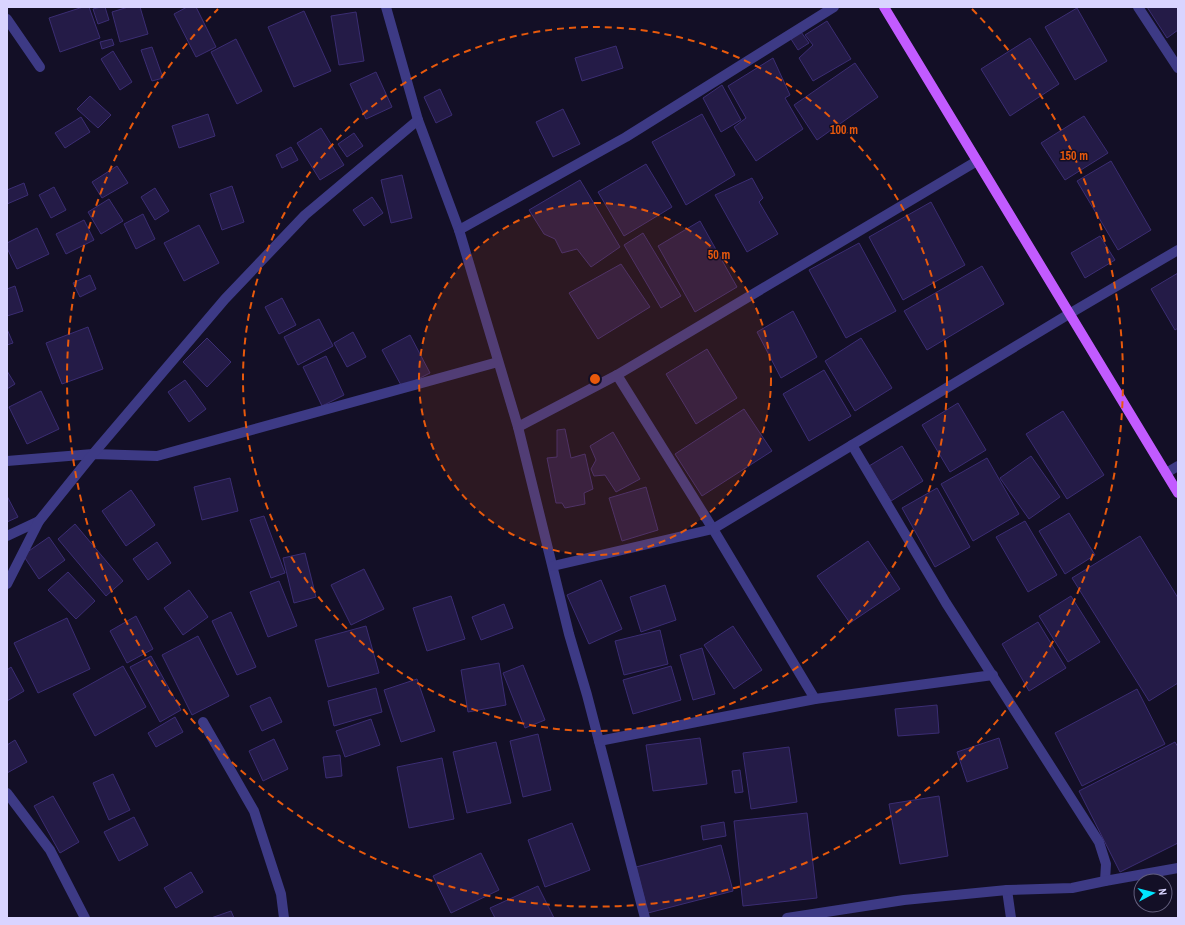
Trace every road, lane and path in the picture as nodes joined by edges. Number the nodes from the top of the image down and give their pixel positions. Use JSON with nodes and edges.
{"nodes":[{"id":1,"x":386,"y":7,"type":"edge"},
{"id":2,"x":834,"y":7,"type":"edge"},
{"id":3,"x":884,"y":7,"type":"edge"},
{"id":4,"x":1138,"y":7,"type":"edge"},
{"id":5,"x":7,"y":19,"type":"edge"},
{"id":6,"x":40,"y":67,"type":"dead end"},
{"id":7,"x":1178,"y":68,"type":"edge"},
{"id":8,"x":418,"y":120,"type":"junction"},
{"id":9,"x":977,"y":161,"type":"junction"},
{"id":10,"x":459,"y":230,"type":"junction"},
{"id":11,"x":1178,"y":250,"type":"edge"},
{"id":12,"x":1069,"y":314,"type":"junction"},
{"id":13,"x":498,"y":362,"type":"junction"},
{"id":14,"x":617,"y":375,"type":"junction"},
{"id":15,"x":518,"y":427,"type":"junction"},
{"id":16,"x":852,"y":445,"type":"junction"},
{"id":17,"x":93,"y":454,"type":"junction"},
{"id":18,"x":7,"y":461,"type":"edge"},
{"id":19,"x":1178,"y":466,"type":"edge"},
{"id":20,"x":1166,"y":474,"type":"junction"},
{"id":21,"x":1178,"y":493,"type":"edge"},
{"id":22,"x":39,"y":521,"type":"junction"},
{"id":23,"x":713,"y":529,"type":"junction"},
{"id":24,"x":7,"y":536,"type":"edge"},
{"id":25,"x":553,"y":566,"type":"junction"},
{"id":26,"x":7,"y":584,"type":"edge"},
{"id":27,"x":993,"y":675,"type":"junction"},
{"id":28,"x":815,"y":699,"type":"junction"},
{"id":29,"x":203,"y":722,"type":"dead end"},
{"id":30,"x":599,"y":741,"type":"junction"},
{"id":31,"x":7,"y":793,"type":"edge"},
{"id":32,"x":1178,"y":868,"type":"edge"},
{"id":33,"x":1104,"y":881,"type":"junction"},
{"id":34,"x":1007,"y":890,"type":"junction"},
{"id":35,"x":836,"y":914,"type":"edge"},
{"id":36,"x":85,"y":918,"type":"edge"},
{"id":37,"x":284,"y":918,"type":"edge"},
{"id":38,"x":645,"y":918,"type":"edge"},
{"id":39,"x":787,"y":918,"type":"edge"},
{"id":40,"x":1011,"y":918,"type":"edge"}],
"edges":[{"from":1,"to":8,"type":"street"},
{"from":2,"to":10,"type":"street"},
{"from":3,"to":9,"type":"main road"},
{"from":4,"to":7,"type":"street"},
{"from":5,"to":6,"type":"street"},
{"from":8,"to":10,"type":"street"},
{"from":8,"to":17,"type":"street"},
{"from":9,"to":12,"type":"main road"},
{"from":9,"to":14,"type":"street"},
{"from":10,"to":13,"type":"street"},
{"from":11,"to":12,"type":"street"},
{"from":12,"to":16,"type":"street"},
{"from":12,"to":20,"type":"main road"},
{"from":13,"to":15,"type":"street"},
{"from":13,"to":17,"type":"street"},
{"from":14,"to":15,"type":"street"},
{"from":14,"to":23,"type":"street"},
{"from":15,"to":25,"type":"street"},
{"from":16,"to":23,"type":"street"},
{"from":16,"to":27,"type":"street"},
{"from":17,"to":18,"type":"street"},
{"from":17,"to":22,"type":"street"},
{"from":19,"to":20,"type":"street"},
{"from":20,"to":21,"type":"main road"},
{"from":22,"to":24,"type":"street"},
{"from":22,"to":26,"type":"street"},
{"from":23,"to":25,"type":"street"},
{"from":23,"to":28,"type":"street"},
{"from":25,"to":30,"type":"street"},
{"from":27,"to":28,"type":"street"},
{"from":27,"to":33,"type":"street"},
{"from":28,"to":30,"type":"street"},
{"from":29,"to":37,"type":"street"},
{"from":30,"to":38,"type":"street"},
{"from":31,"to":36,"type":"street"},
{"from":32,"to":33,"type":"street"},
{"from":33,"to":34,"type":"street"},
{"from":34,"to":35,"type":"street"},
{"from":34,"to":40,"type":"street"},
{"from":35,"to":39,"type":"street"}]}
